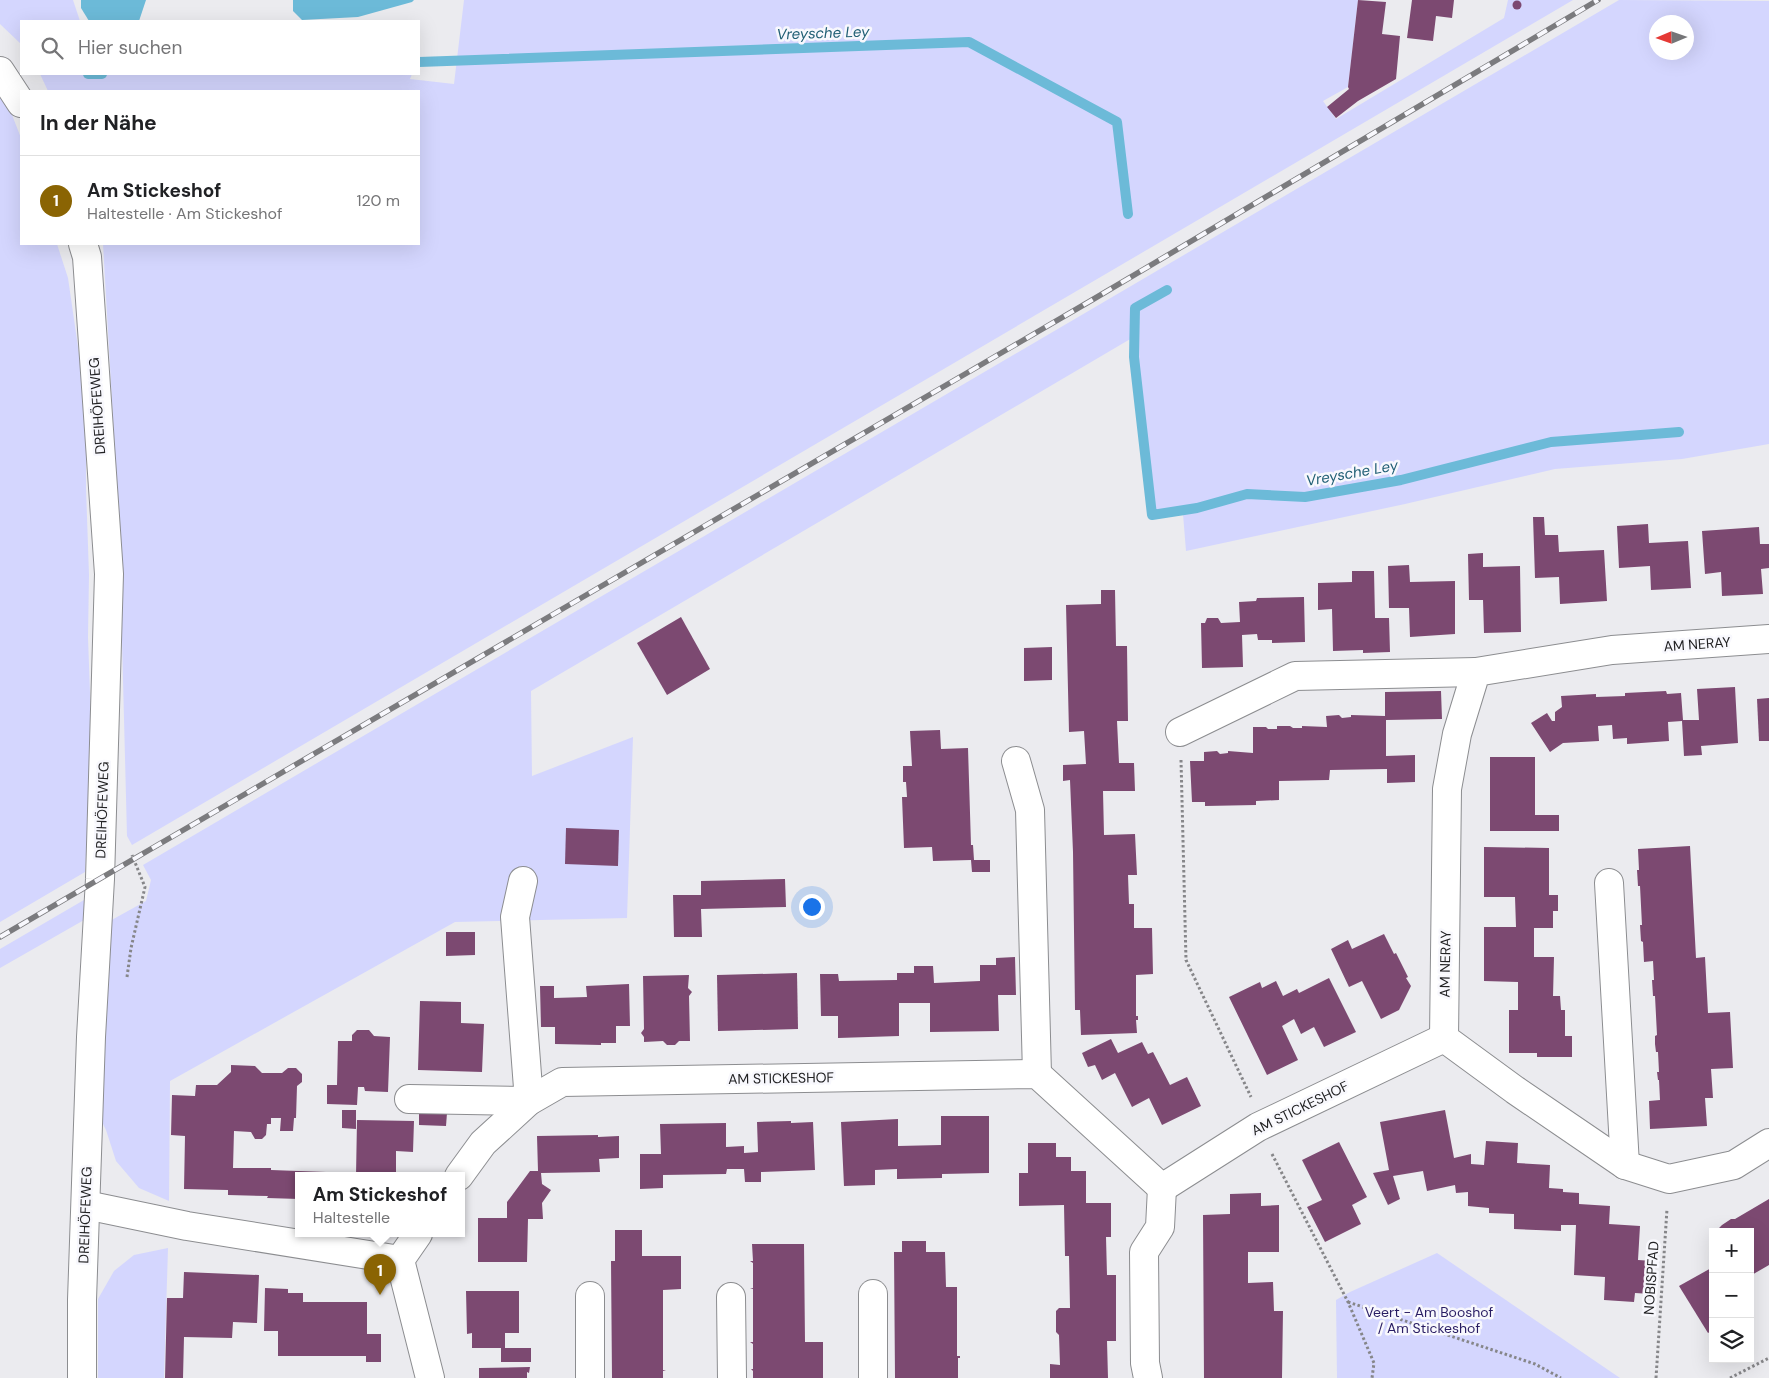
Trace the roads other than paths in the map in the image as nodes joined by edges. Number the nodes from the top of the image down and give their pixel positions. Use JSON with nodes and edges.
{"nodes":[{"id":1,"x":0,"y":71,"type":"edge"},
{"id":2,"x":20,"y":101,"type":"edge"},
{"id":3,"x":83,"y":245,"type":"edge"},
{"id":4,"x":1769,"y":639,"type":"edge"},
{"id":5,"x":1476,"y":672,"type":"junction"},
{"id":6,"x":1180,"y":732,"type":"road end"},
{"id":7,"x":1016,"y":761,"type":"dead end"},
{"id":8,"x":523,"y":881,"type":"dead end"},
{"id":9,"x":1609,"y":883,"type":"dead end"},
{"id":10,"x":1444,"y":1038,"type":"junction"},
{"id":11,"x":1037,"y":1074,"type":"junction"},
{"id":12,"x":409,"y":1099,"type":"dead end"},
{"id":13,"x":529,"y":1101,"type":"junction"},
{"id":14,"x":1769,"y":1143,"type":"edge"},
{"id":15,"x":1625,"y":1165,"type":"junction"},
{"id":16,"x":463,"y":1172,"type":"edge"},
{"id":17,"x":1162,"y":1188,"type":"junction"},
{"id":18,"x":86,"y":1205,"type":"junction"},
{"id":19,"x":416,"y":1237,"type":"edge"},
{"id":20,"x":400,"y":1260,"type":"junction"},
{"id":21,"x":873,"y":1294,"type":"dead end"},
{"id":22,"x":590,"y":1296,"type":"dead end"},
{"id":23,"x":731,"y":1297,"type":"dead end"},
{"id":24,"x":82,"y":1378,"type":"edge"},
{"id":25,"x":430,"y":1378,"type":"edge"},
{"id":26,"x":590,"y":1378,"type":"edge"},
{"id":27,"x":732,"y":1378,"type":"edge"},
{"id":28,"x":873,"y":1378,"type":"edge"},
{"id":29,"x":1148,"y":1378,"type":"edge"}],
"edges":[{"from":1,"to":2,"type":"street"},
{"from":3,"to":18,"type":"street","name":"DREIHÖFEWEG"},
{"from":4,"to":5,"type":"street","name":"AM NERAY"},
{"from":5,"to":6,"type":"street","name":"AM NERAY"},
{"from":5,"to":10,"type":"street","name":"AM NERAY"},
{"from":7,"to":11,"type":"street"},
{"from":8,"to":13,"type":"street"},
{"from":9,"to":15,"type":"street"},
{"from":10,"to":15,"type":"street"},
{"from":10,"to":17,"type":"street","name":"AM STICKESHOF"},
{"from":11,"to":13,"type":"street","name":"AM STICKESHOF"},
{"from":11,"to":17,"type":"street"},
{"from":12,"to":13,"type":"street"},
{"from":13,"to":16,"type":"street","name":"AM STICKESHOF"},
{"from":14,"to":15,"type":"street"},
{"from":17,"to":29,"type":"street"},
{"from":18,"to":20,"type":"street"},
{"from":18,"to":24,"type":"street","name":"DREIHÖFEWEG"},
{"from":19,"to":20,"type":"street"},
{"from":20,"to":25,"type":"street"},
{"from":21,"to":28,"type":"street"},
{"from":22,"to":26,"type":"street"},
{"from":23,"to":27,"type":"street"}]}
